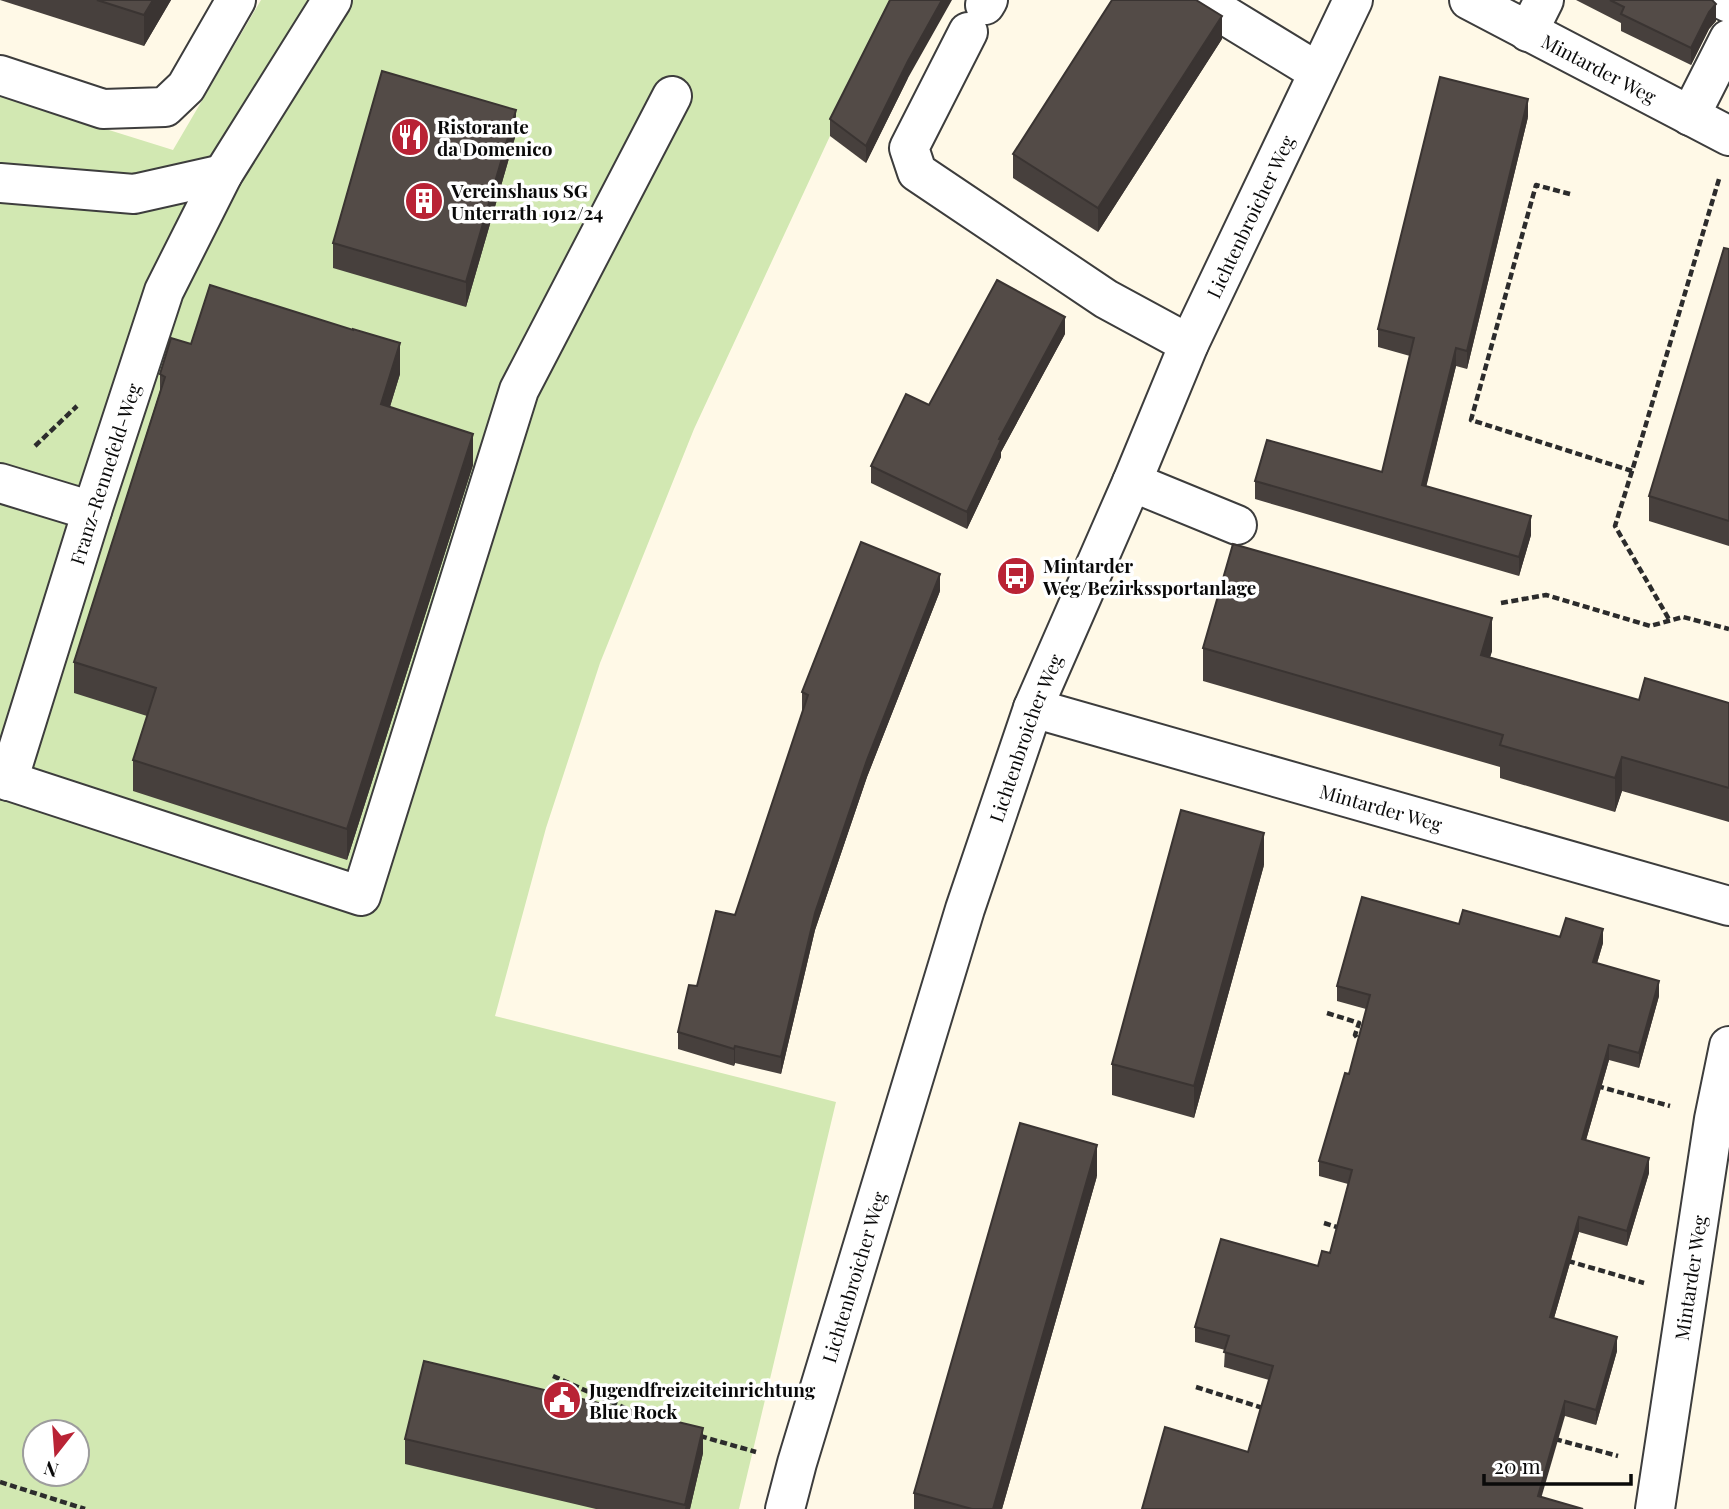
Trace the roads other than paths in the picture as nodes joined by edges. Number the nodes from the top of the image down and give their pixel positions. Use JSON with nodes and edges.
{"nodes":[{"id":1,"x":236,"y":0,"type":"edge"},
{"id":2,"x":332,"y":0,"type":"edge"},
{"id":3,"x":1200,"y":0,"type":"edge"},
{"id":4,"x":1353,"y":0,"type":"edge"},
{"id":5,"x":1469,"y":0,"type":"edge"},
{"id":6,"x":1723,"y":0,"type":"edge"},
{"id":7,"x":1729,"y":3,"type":"edge"},
{"id":8,"x":980,"y":12,"type":"edge"},
{"id":9,"x":1536,"y":16,"type":"edge"},
{"id":10,"x":1729,"y":39,"type":"edge"},
{"id":11,"x":1318,"y":72,"type":"junction"},
{"id":12,"x":0,"y":75,"type":"edge"},
{"id":13,"x":672,"y":96,"type":"dead end"},
{"id":14,"x":1690,"y":116,"type":"junction"},
{"id":15,"x":1725,"y":154,"type":"edge"},
{"id":16,"x":223,"y":174,"type":"junction"},
{"id":17,"x":0,"y":183,"type":"edge"},
{"id":18,"x":1189,"y":344,"type":"junction"},
{"id":19,"x":1132,"y":481,"type":"junction"},
{"id":20,"x":0,"y":482,"type":"edge"},
{"id":21,"x":92,"y":511,"type":"junction"},
{"id":22,"x":1237,"y":525,"type":"dead end"},
{"id":23,"x":1032,"y":708,"type":"junction"},
{"id":24,"x":4,"y":780,"type":"edge"},
{"id":25,"x":1729,"y":906,"type":"edge"},
{"id":26,"x":1729,"y":1046,"type":"edge"},
{"id":27,"x":785,"y":1509,"type":"edge"},
{"id":28,"x":1655,"y":1509,"type":"edge"}],
"edges":[{"from":1,"to":12,"type":"street"},
{"from":2,"to":16,"type":"street","name":"Franz-Rennefeld-Weg"},
{"from":3,"to":11,"type":"street"},
{"from":4,"to":11,"type":"street","name":"Lichtenbroicher Weg"},
{"from":5,"to":9,"type":"street","name":"Mintarder Weg"},
{"from":6,"to":7,"type":"street"},
{"from":8,"to":18,"type":"street"},
{"from":9,"to":14,"type":"street","name":"Mintarder Weg"},
{"from":10,"to":14,"type":"street"},
{"from":11,"to":18,"type":"street","name":"Lichtenbroicher Weg"},
{"from":13,"to":24,"type":"street"},
{"from":14,"to":15,"type":"street","name":"Mintarder Weg"},
{"from":16,"to":17,"type":"street"},
{"from":16,"to":21,"type":"street","name":"Franz-Rennefeld-Weg"},
{"from":18,"to":19,"type":"street","name":"Lichtenbroicher Weg"},
{"from":19,"to":22,"type":"street"},
{"from":19,"to":23,"type":"street","name":"Lichtenbroicher Weg"},
{"from":20,"to":21,"type":"street"},
{"from":21,"to":24,"type":"street","name":"Franz-Rennefeld-Weg"},
{"from":23,"to":25,"type":"street","name":"Mintarder Weg"},
{"from":23,"to":27,"type":"street","name":"Lichtenbroicher Weg"},
{"from":26,"to":28,"type":"street","name":"Mintarder Weg"}]}
